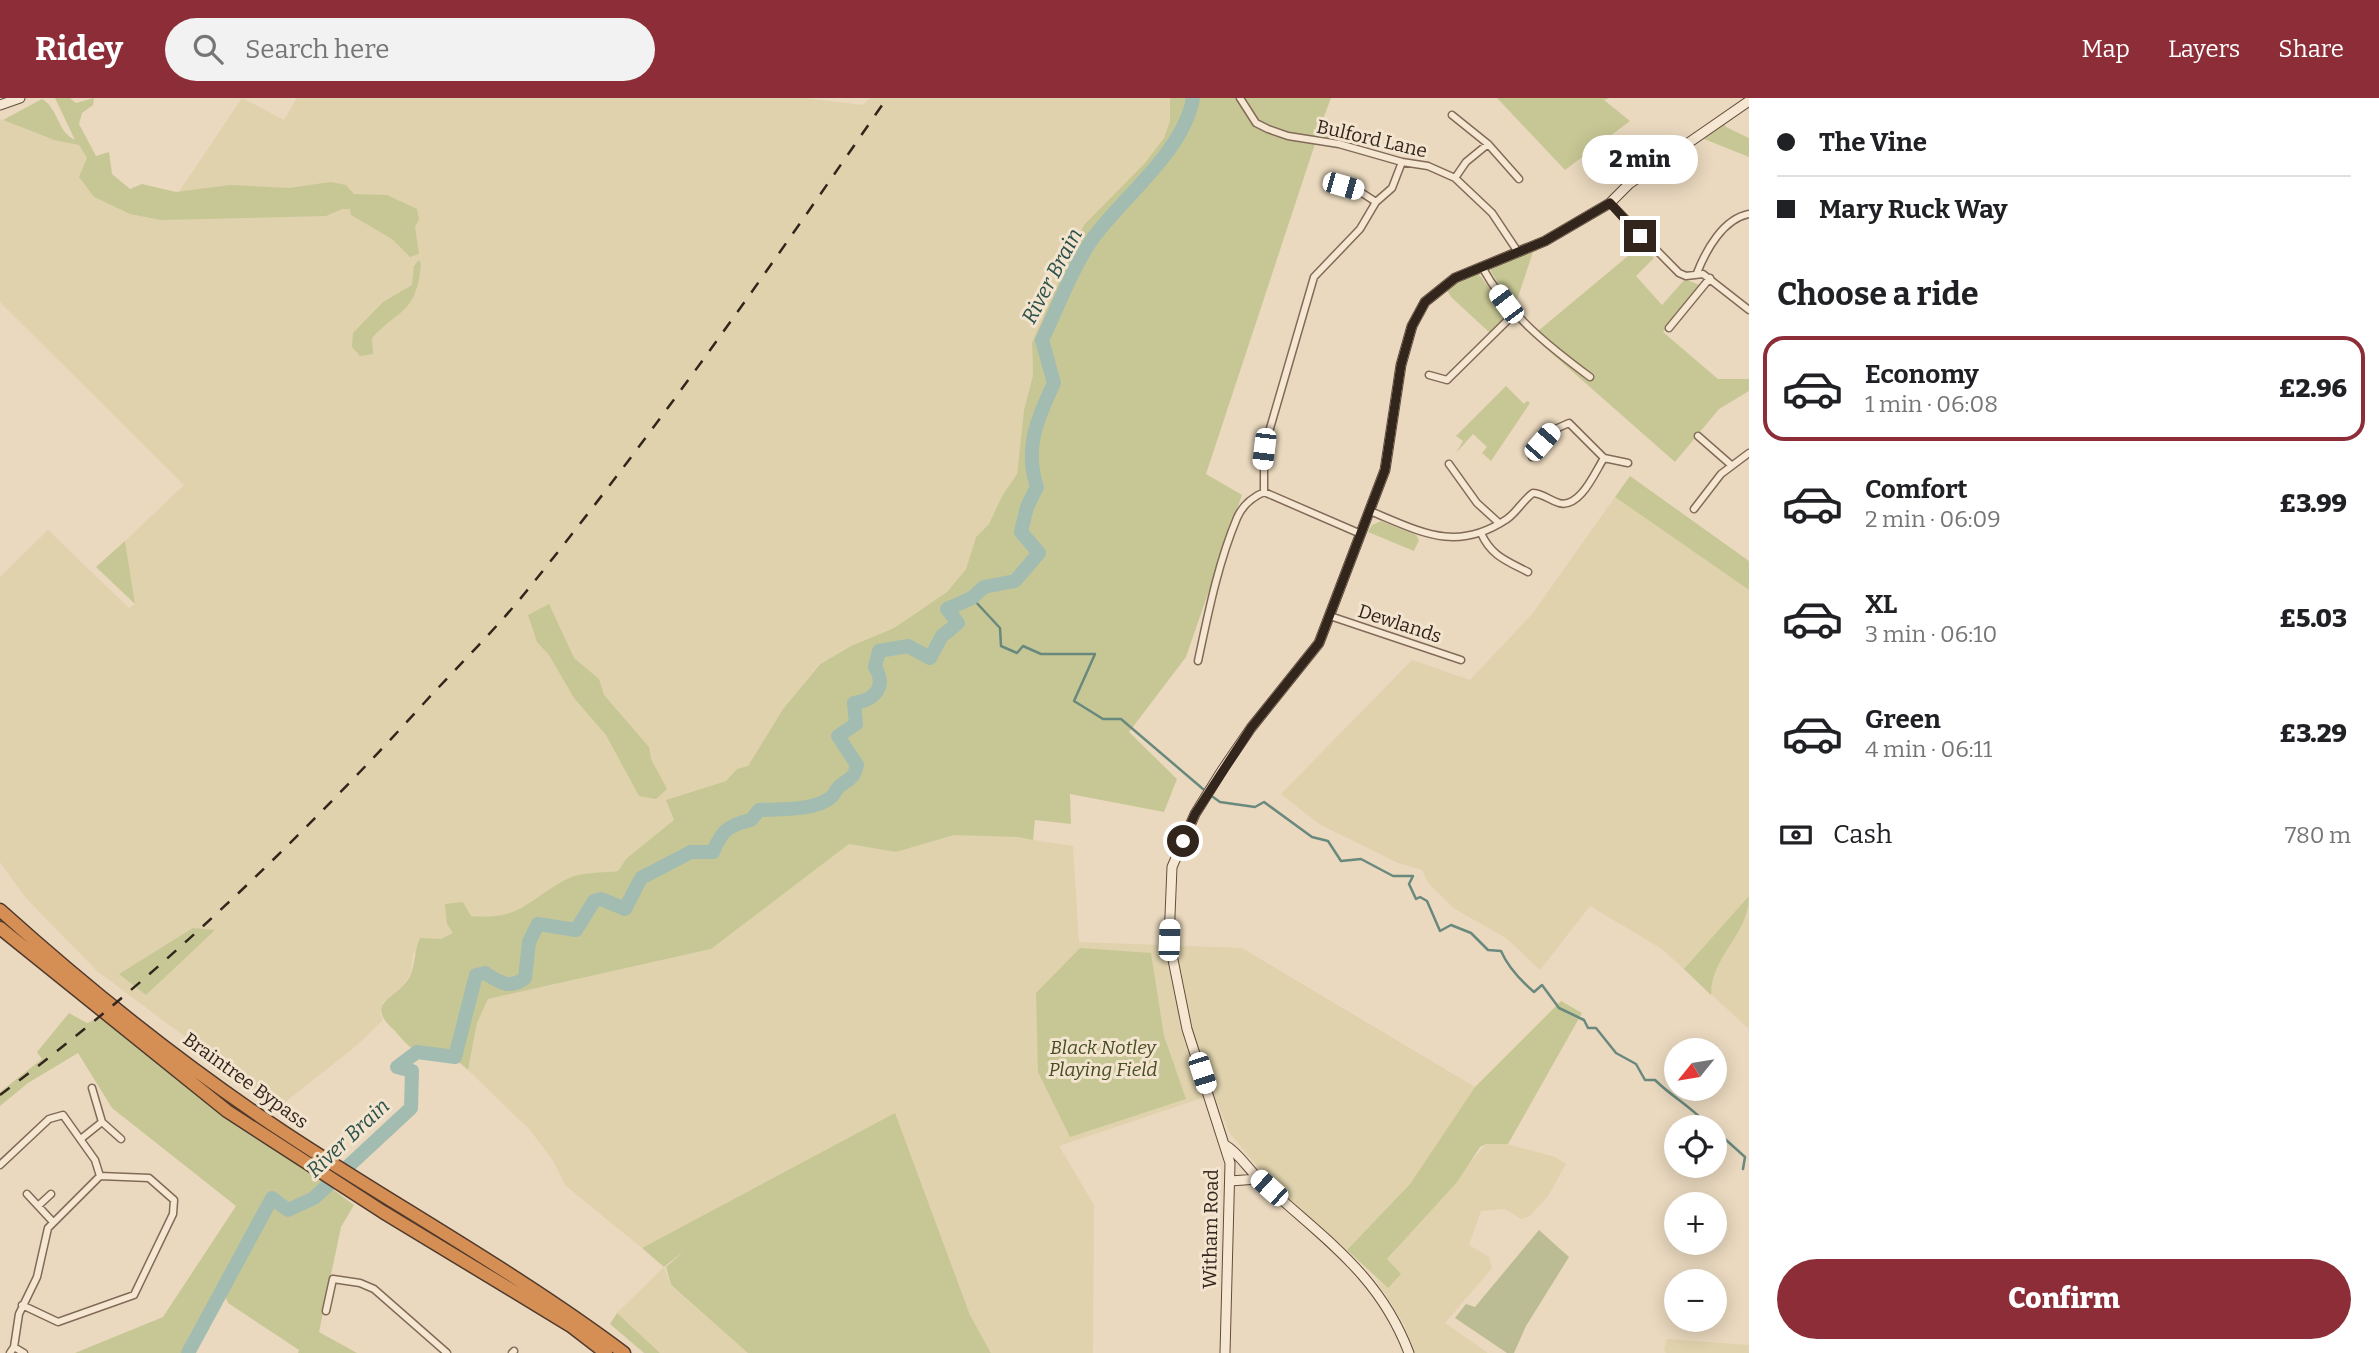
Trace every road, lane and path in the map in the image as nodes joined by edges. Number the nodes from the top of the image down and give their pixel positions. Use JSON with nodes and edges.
{"nodes":[{"id":1,"x":20,"y":98,"type":"edge"},
{"id":2,"x":1240,"y":98,"type":"edge"},
{"id":3,"x":1749,"y":101,"type":"edge"},
{"id":4,"x":0,"y":105,"type":"edge"},
{"id":5,"x":1452,"y":115,"type":"dead end"},
{"id":6,"x":1488,"y":144,"type":"junction"},
{"id":7,"x":1402,"y":162,"type":"junction"},
{"id":8,"x":1455,"y":178,"type":"junction"},
{"id":9,"x":1519,"y":179,"type":"dead end"},
{"id":10,"x":1343,"y":186,"type":"dead end"},
{"id":11,"x":1376,"y":202,"type":"junction"},
{"id":12,"x":1610,"y":203,"type":"junction"},
{"id":13,"x":1749,"y":214,"type":"edge"},
{"id":14,"x":1518,"y":252,"type":"junction"},
{"id":15,"x":1482,"y":267,"type":"junction"},
{"id":16,"x":1697,"y":273,"type":"junction"},
{"id":17,"x":1710,"y":278,"type":"junction"},
{"id":18,"x":1749,"y":310,"type":"edge"},
{"id":19,"x":1515,"y":313,"type":"junction"},
{"id":20,"x":1669,"y":328,"type":"dead end"},
{"id":21,"x":1429,"y":375,"type":"dead end"},
{"id":22,"x":1590,"y":377,"type":"dead end"},
{"id":23,"x":1698,"y":436,"type":"dead end"},
{"id":24,"x":1749,"y":453,"type":"edge"},
{"id":25,"x":1532,"y":457,"type":"dead end"},
{"id":26,"x":1604,"y":458,"type":"junction"},
{"id":27,"x":1628,"y":463,"type":"dead end"},
{"id":28,"x":1449,"y":464,"type":"dead end"},
{"id":29,"x":1730,"y":464,"type":"junction"},
{"id":30,"x":1264,"y":492,"type":"junction"},
{"id":31,"x":1694,"y":509,"type":"dead end"},
{"id":32,"x":1370,"y":511,"type":"junction"},
{"id":33,"x":1499,"y":523,"type":"junction"},
{"id":34,"x":1481,"y":533,"type":"junction"},
{"id":35,"x":1361,"y":534,"type":"junction"},
{"id":36,"x":1528,"y":572,"type":"dead end"},
{"id":37,"x":1330,"y":616,"type":"junction"},
{"id":38,"x":1461,"y":660,"type":"dead end"},
{"id":39,"x":1198,"y":662,"type":"dead end"},
{"id":40,"x":0,"y":910,"type":"edge"},
{"id":41,"x":0,"y":928,"type":"edge"},
{"id":42,"x":92,"y":1088,"type":"dead end"},
{"id":43,"x":102,"y":1122,"type":"junction"},
{"id":44,"x":82,"y":1138,"type":"junction"},
{"id":45,"x":121,"y":1139,"type":"dead end"},
{"id":46,"x":1225,"y":1145,"type":"junction"},
{"id":47,"x":0,"y":1165,"type":"edge"},
{"id":48,"x":100,"y":1176,"type":"junction"},
{"id":49,"x":1258,"y":1178,"type":"junction"},
{"id":50,"x":1230,"y":1181,"type":"junction"},
{"id":51,"x":27,"y":1194,"type":"dead end"},
{"id":52,"x":51,"y":1194,"type":"dead end"},
{"id":53,"x":368,"y":1194,"type":"junction"},
{"id":54,"x":38,"y":1206,"type":"junction"},
{"id":55,"x":54,"y":1223,"type":"junction"},
{"id":56,"x":22,"y":1305,"type":"junction"},
{"id":57,"x":326,"y":1311,"type":"dead end"},
{"id":58,"x":12,"y":1350,"type":"edge"},
{"id":59,"x":24,"y":1353,"type":"edge"},
{"id":60,"x":447,"y":1353,"type":"edge"},
{"id":61,"x":606,"y":1353,"type":"edge"},
{"id":62,"x":624,"y":1353,"type":"edge"},
{"id":63,"x":1225,"y":1353,"type":"edge"},
{"id":64,"x":1409,"y":1353,"type":"edge"}],
"edges":[{"from":1,"to":4,"type":"street"},
{"from":2,"to":7,"type":"street","name":"Bulford Lane"},
{"from":3,"to":12,"type":"street","name":"Witham Road"},
{"from":5,"to":6,"type":"street"},
{"from":6,"to":8,"type":"street"},
{"from":6,"to":9,"type":"street"},
{"from":7,"to":8,"type":"street","name":"Bulford Lane"},
{"from":7,"to":11,"type":"street"},
{"from":8,"to":14,"type":"street","name":"Bulford Lane"},
{"from":10,"to":11,"type":"street"},
{"from":11,"to":30,"type":"street"},
{"from":12,"to":14,"type":"street","name":"Witham Road"},
{"from":12,"to":16,"type":"street"},
{"from":13,"to":16,"type":"street"},
{"from":14,"to":15,"type":"street","name":"Witham Road"},
{"from":15,"to":19,"type":"street"},
{"from":15,"to":32,"type":"street","name":"Witham Road"},
{"from":16,"to":17,"type":"street"},
{"from":17,"to":18,"type":"street"},
{"from":17,"to":20,"type":"street"},
{"from":19,"to":21,"type":"street"},
{"from":19,"to":22,"type":"street"},
{"from":23,"to":29,"type":"street"},
{"from":24,"to":29,"type":"street"},
{"from":25,"to":26,"type":"street"},
{"from":26,"to":27,"type":"street"},
{"from":26,"to":33,"type":"street"},
{"from":28,"to":33,"type":"street"},
{"from":29,"to":31,"type":"street"},
{"from":30,"to":35,"type":"street"},
{"from":30,"to":39,"type":"street"},
{"from":32,"to":34,"type":"street"},
{"from":32,"to":35,"type":"street","name":"Witham Road"},
{"from":33,"to":34,"type":"street"},
{"from":34,"to":36,"type":"street"},
{"from":35,"to":37,"type":"street","name":"Witham Road"},
{"from":37,"to":38,"type":"street","name":"Dewlands"},
{"from":37,"to":46,"type":"street","name":"Witham Road"},
{"from":40,"to":53,"type":"highway","name":"Braintree Bypass"},
{"from":41,"to":53,"type":"highway","name":"Braintree Bypass"},
{"from":42,"to":43,"type":"street"},
{"from":43,"to":44,"type":"street"},
{"from":43,"to":45,"type":"street"},
{"from":44,"to":47,"type":"street"},
{"from":44,"to":48,"type":"street"},
{"from":46,"to":49,"type":"street"},
{"from":46,"to":50,"type":"street","name":"Witham Road"},
{"from":48,"to":55,"type":"street"},
{"from":48,"to":56,"type":"street"},
{"from":49,"to":50,"type":"street"},
{"from":49,"to":64,"type":"street"},
{"from":50,"to":63,"type":"street","name":"Witham Road"},
{"from":51,"to":54,"type":"street"},
{"from":52,"to":54,"type":"street"},
{"from":53,"to":61,"type":"highway","name":"Braintree Bypass"},
{"from":53,"to":62,"type":"highway","name":"Braintree Bypass"},
{"from":54,"to":55,"type":"street"},
{"from":55,"to":56,"type":"street"},
{"from":56,"to":58,"type":"street"},
{"from":57,"to":60,"type":"street"},
{"from":58,"to":59,"type":"street"}]}
